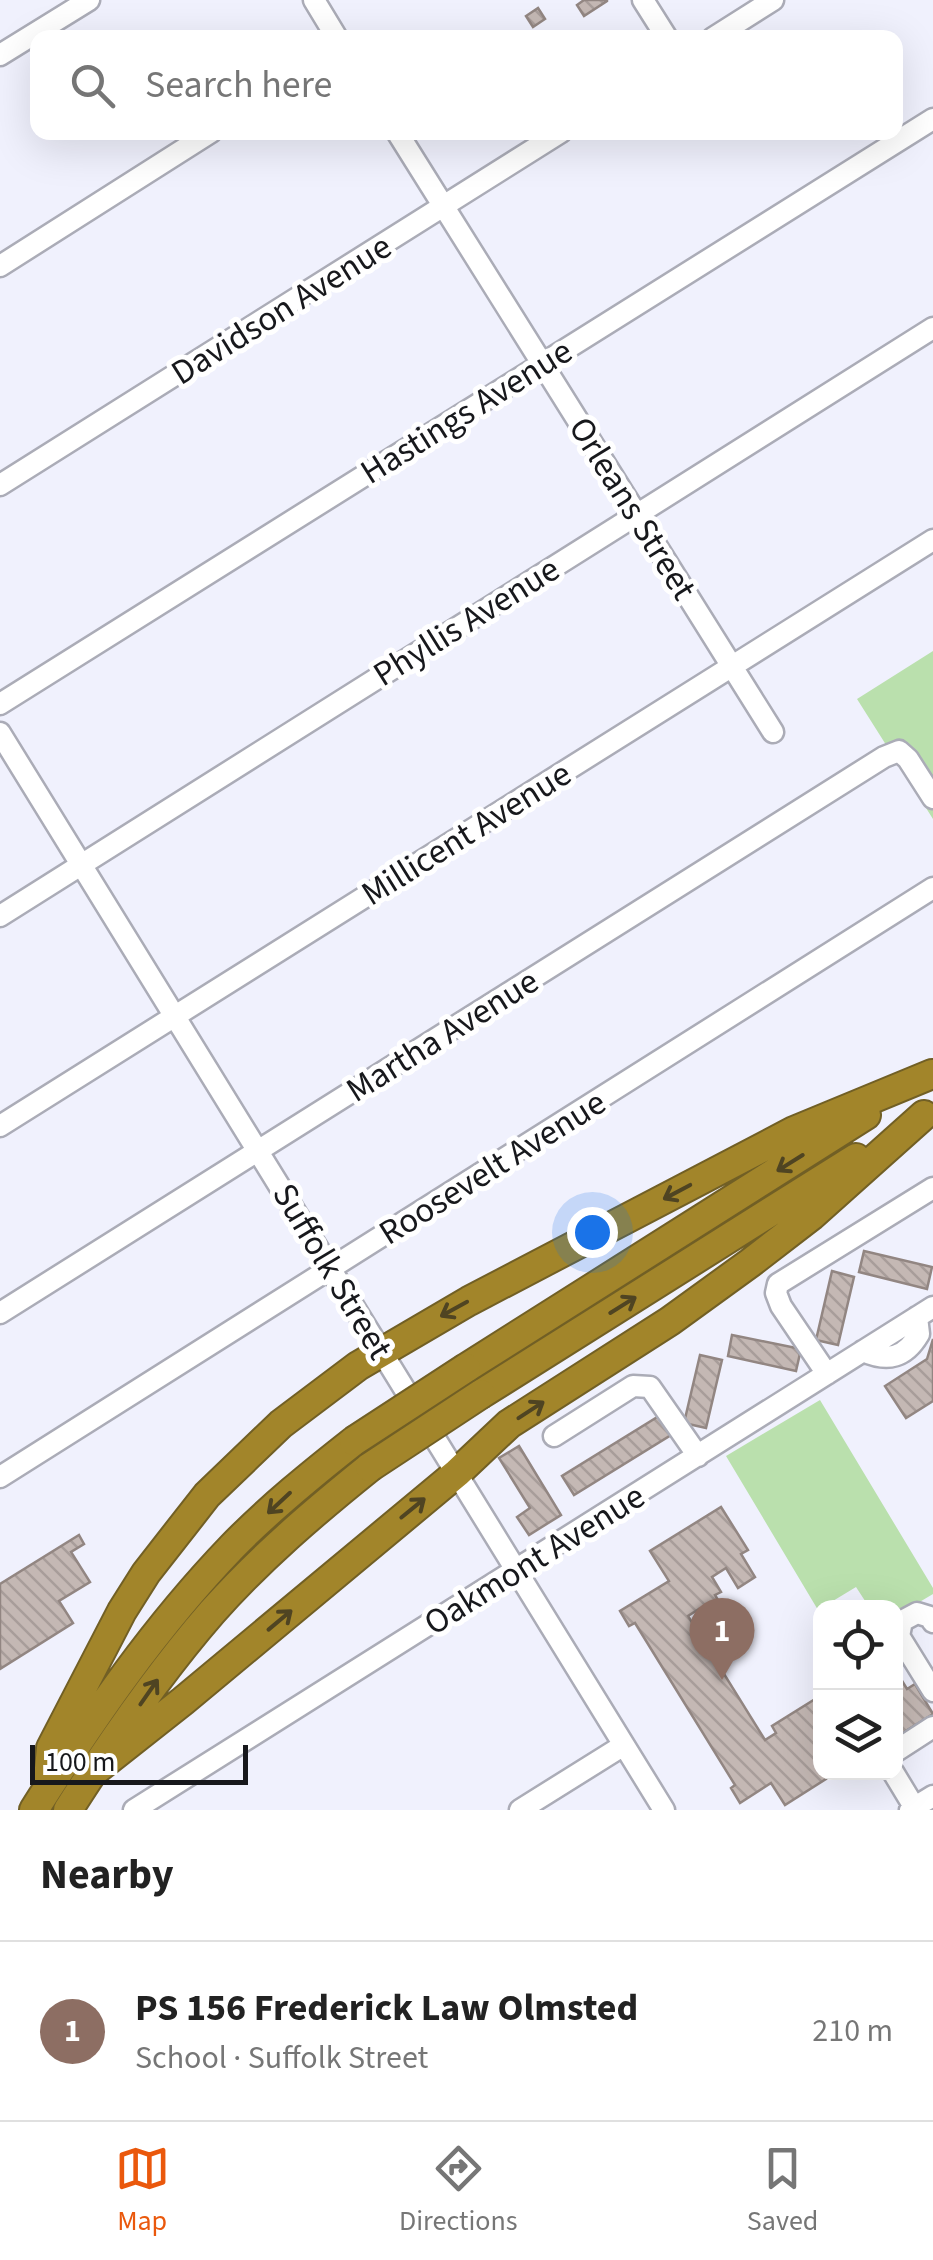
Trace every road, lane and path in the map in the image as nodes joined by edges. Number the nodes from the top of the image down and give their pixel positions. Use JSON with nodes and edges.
{"nodes":[{"id":1,"x":89,"y":0,"type":"edge"},
{"id":2,"x":314,"y":0,"type":"edge"},
{"id":3,"x":643,"y":0,"type":"edge"},
{"id":4,"x":773,"y":0,"type":"edge"},
{"id":5,"x":40,"y":30,"type":"edge"},
{"id":6,"x":332,"y":30,"type":"edge"},
{"id":7,"x":662,"y":30,"type":"edge"},
{"id":8,"x":725,"y":30,"type":"edge"},
{"id":9,"x":30,"y":36,"type":"edge"},
{"id":10,"x":0,"y":55,"type":"edge"},
{"id":11,"x":933,"y":119,"type":"edge"},
{"id":12,"x":903,"y":138,"type":"edge"},
{"id":13,"x":198,"y":140,"type":"edge"},
{"id":14,"x":402,"y":140,"type":"edge"},
{"id":15,"x":548,"y":140,"type":"edge"},
{"id":16,"x":899,"y":140,"type":"edge"},
{"id":17,"x":443,"y":206,"type":"junction"},
{"id":18,"x":0,"y":266,"type":"edge"},
{"id":19,"x":933,"y":328,"type":"edge"},
{"id":20,"x":542,"y":364,"type":"junction"},
{"id":21,"x":0,"y":485,"type":"edge"},
{"id":22,"x":636,"y":514,"type":"junction"},
{"id":23,"x":933,"y":540,"type":"edge"},
{"id":24,"x":732,"y":666,"type":"junction"},
{"id":25,"x":0,"y":704,"type":"edge"},
{"id":26,"x":773,"y":732,"type":"dead end"},
{"id":27,"x":0,"y":733,"type":"edge"},
{"id":28,"x":933,"y":798,"type":"edge"},
{"id":29,"x":82,"y":864,"type":"junction"},
{"id":30,"x":933,"y":888,"type":"edge"},
{"id":31,"x":0,"y":916,"type":"edge"},
{"id":32,"x":176,"y":1015,"type":"junction"},
{"id":33,"x":933,"y":1074,"type":"edge"},
{"id":34,"x":928,"y":1112,"type":"edge"},
{"id":35,"x":0,"y":1126,"type":"edge"},
{"id":36,"x":260,"y":1151,"type":"junction"},
{"id":37,"x":933,"y":1188,"type":"edge"},
{"id":38,"x":330,"y":1270,"type":"junction"},
{"id":39,"x":925,"y":1312,"type":"edge"},
{"id":40,"x":0,"y":1313,"type":"edge"},
{"id":41,"x":382,"y":1352,"type":"junction"},
{"id":42,"x":828,"y":1374,"type":"junction"},
{"id":43,"x":554,"y":1436,"type":"dead end"},
{"id":44,"x":698,"y":1456,"type":"junction"},
{"id":45,"x":457,"y":1472,"type":"junction"},
{"id":46,"x":0,"y":1477,"type":"edge"},
{"id":47,"x":518,"y":1569,"type":"junction"},
{"id":48,"x":933,"y":1622,"type":"edge"},
{"id":49,"x":933,"y":1691,"type":"edge"},
{"id":50,"x":933,"y":1727,"type":"edge"},
{"id":51,"x":624,"y":1745,"type":"junction"},
{"id":52,"x":903,"y":1746,"type":"edge"},
{"id":53,"x":59,"y":1753,"type":"junction"},
{"id":54,"x":897,"y":1780,"type":"edge"},
{"id":55,"x":81,"y":1790,"type":"edge"},
{"id":56,"x":933,"y":1796,"type":"edge"},
{"id":57,"x":40,"y":1800,"type":"edge"},
{"id":58,"x":913,"y":1809,"type":"edge"},
{"id":59,"x":134,"y":1810,"type":"edge"},
{"id":60,"x":520,"y":1810,"type":"edge"},
{"id":61,"x":664,"y":1810,"type":"edge"}],
"edges":[{"from":1,"to":5,"type":"street"},
{"from":2,"to":6,"type":"street"},
{"from":3,"to":7,"type":"street"},
{"from":4,"to":8,"type":"street"},
{"from":9,"to":10,"type":"street"},
{"from":11,"to":12,"type":"street","name":"Hastings Avenue"},
{"from":13,"to":18,"type":"street"},
{"from":14,"to":17,"type":"street","name":"Orleans Street"},
{"from":15,"to":17,"type":"street","name":"Davidson Avenue"},
{"from":16,"to":20,"type":"street","name":"Hastings Avenue"},
{"from":17,"to":20,"type":"street","name":"Orleans Street"},
{"from":17,"to":21,"type":"street","name":"Davidson Avenue"},
{"from":19,"to":22,"type":"street","name":"Phyllis Avenue"},
{"from":20,"to":22,"type":"street","name":"Orleans Street"},
{"from":20,"to":25,"type":"street","name":"Hastings Avenue"},
{"from":22,"to":24,"type":"street","name":"Orleans Street"},
{"from":22,"to":29,"type":"street","name":"Phyllis Avenue"},
{"from":23,"to":24,"type":"street","name":"Millicent Avenue"},
{"from":24,"to":26,"type":"street","name":"Orleans Street"},
{"from":24,"to":32,"type":"street","name":"Millicent Avenue"},
{"from":27,"to":29,"type":"street","name":"Suffolk Street"},
{"from":28,"to":36,"type":"street","name":"Martha Avenue"},
{"from":29,"to":31,"type":"street","name":"Phyllis Avenue"},
{"from":29,"to":32,"type":"street","name":"Suffolk Street"},
{"from":30,"to":38,"type":"street","name":"Roosevelt Avenue"},
{"from":32,"to":35,"type":"street","name":"Millicent Avenue"},
{"from":32,"to":36,"type":"street","name":"Suffolk Street"},
{"from":33,"to":41,"type":"highway","one_way":true},
{"from":33,"to":53,"type":"highway","one_way":true,"bridge":true},
{"from":45,"to":34,"type":"highway","one_way":true},
{"from":55,"to":34,"type":"highway","one_way":true,"bridge":true},
{"from":36,"to":38,"type":"street","name":"Suffolk Street"},
{"from":36,"to":40,"type":"street","name":"Martha Avenue"},
{"from":37,"to":42,"type":"street"},
{"from":38,"to":41,"type":"street","name":"Suffolk Street"},
{"from":38,"to":46,"type":"street","name":"Roosevelt Avenue"},
{"from":39,"to":42,"type":"street","name":"Oakmont Avenue"},
{"from":41,"to":45,"type":"street","name":"Suffolk Street"},
{"from":41,"to":53,"type":"highway"},
{"from":42,"to":44,"type":"street","name":"Oakmont Avenue"},
{"from":43,"to":44,"type":"street"},
{"from":44,"to":47,"type":"street","name":"Oakmont Avenue"},
{"from":45,"to":47,"type":"street","name":"Suffolk Street"},
{"from":55,"to":45,"type":"highway","one_way":true},
{"from":47,"to":51,"type":"street","name":"Suffolk Street"},
{"from":47,"to":59,"type":"street","name":"Oakmont Avenue"},
{"from":48,"to":49,"type":"street"},
{"from":50,"to":52,"type":"street"},
{"from":51,"to":60,"type":"street"},
{"from":51,"to":61,"type":"street","name":"Suffolk Street"},
{"from":53,"to":57,"type":"highway"},
{"from":54,"to":58,"type":"street"},
{"from":56,"to":58,"type":"street"}]}
